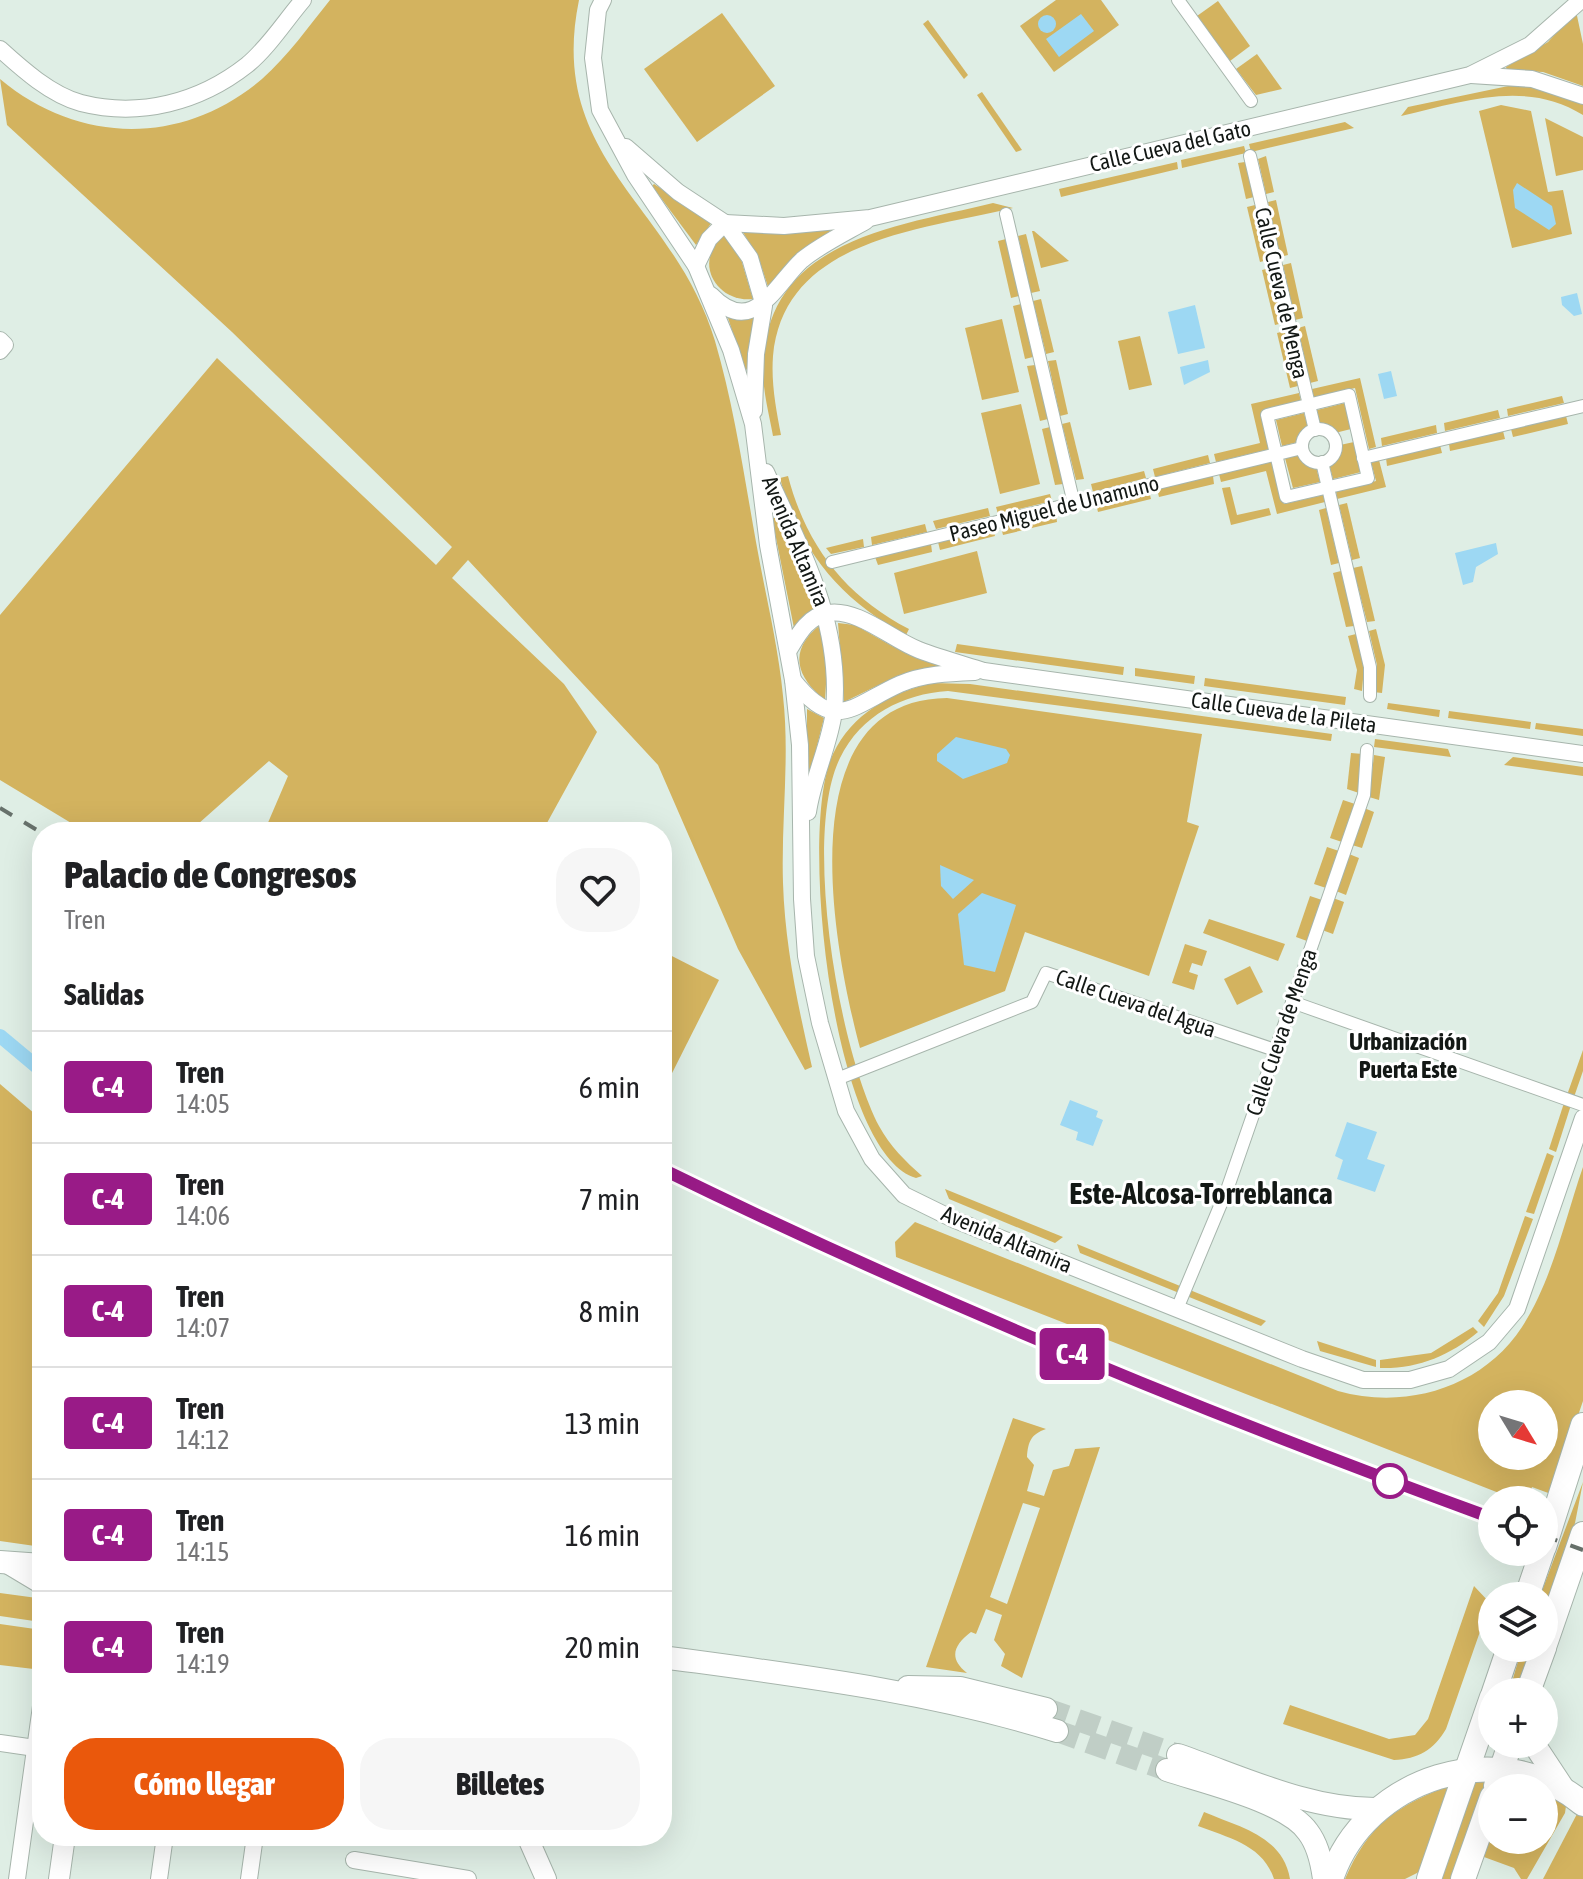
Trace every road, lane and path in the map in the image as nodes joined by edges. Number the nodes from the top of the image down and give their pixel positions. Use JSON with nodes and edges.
{"nodes":[{"id":1,"x":291,"y":0,"type":"edge"},
{"id":2,"x":303,"y":0,"type":"edge"},
{"id":3,"x":603,"y":0,"type":"edge"},
{"id":4,"x":1178,"y":0,"type":"edge"},
{"id":5,"x":1581,"y":0,"type":"edge"},
{"id":6,"x":285,"y":21,"type":"junction"},
{"id":7,"x":0,"y":49,"type":"edge"},
{"id":8,"x":1470,"y":75,"type":"junction"},
{"id":9,"x":1583,"y":96,"type":"edge"},
{"id":10,"x":1251,"y":101,"type":"dead end"},
{"id":11,"x":613,"y":134,"type":"junction"},
{"id":12,"x":1250,"y":156,"type":"dead end"},
{"id":13,"x":1006,"y":214,"type":"dead end"},
{"id":14,"x":870,"y":218,"type":"junction"},
{"id":15,"x":725,"y":223,"type":"junction"},
{"id":16,"x":696,"y":266,"type":"junction"},
{"id":17,"x":710,"y":293,"type":"junction"},
{"id":18,"x":764,"y":306,"type":"junction"},
{"id":19,"x":0,"y":340,"type":"edge"},
{"id":20,"x":0,"y":351,"type":"edge"},
{"id":21,"x":1308,"y":405,"type":"junction"},
{"id":22,"x":1583,"y":406,"type":"edge"},
{"id":23,"x":753,"y":424,"type":"junction"},
{"id":24,"x":1315,"y":430,"type":"junction"},
{"id":25,"x":1358,"y":435,"type":"junction"},
{"id":26,"x":1334,"y":440,"type":"junction"},
{"id":27,"x":1302,"y":448,"type":"junction"},
{"id":28,"x":1276,"y":454,"type":"junction"},
{"id":29,"x":759,"y":458,"type":"junction"},
{"id":30,"x":1363,"y":458,"type":"junction"},
{"id":31,"x":1322,"y":462,"type":"junction"},
{"id":32,"x":1328,"y":488,"type":"junction"},
{"id":33,"x":1074,"y":504,"type":"junction"},
{"id":34,"x":832,"y":562,"type":"dead end"},
{"id":35,"x":827,"y":613,"type":"junction"},
{"id":36,"x":789,"y":650,"type":"junction"},
{"id":37,"x":984,"y":671,"type":"junction"},
{"id":38,"x":793,"y":680,"type":"junction"},
{"id":39,"x":1370,"y":696,"type":"dead end"},
{"id":40,"x":834,"y":713,"type":"junction"},
{"id":41,"x":1367,"y":750,"type":"dead end"},
{"id":42,"x":1583,"y":754,"type":"edge"},
{"id":43,"x":800,"y":861,"type":"junction"},
{"id":44,"x":1292,"y":1002,"type":"junction"},
{"id":45,"x":1275,"y":1050,"type":"junction"},
{"id":46,"x":837,"y":1079,"type":"junction"},
{"id":47,"x":1583,"y":1105,"type":"edge"},
{"id":48,"x":1583,"y":1118,"type":"edge"},
{"id":49,"x":1177,"y":1309,"type":"junction"},
{"id":50,"x":1583,"y":1425,"type":"edge"},
{"id":51,"x":1558,"y":1503,"type":"edge"},
{"id":52,"x":1583,"y":1534,"type":"edge"},
{"id":53,"x":4,"y":1563,"type":"edge"},
{"id":54,"x":32,"y":1564,"type":"edge"},
{"id":55,"x":32,"y":1573,"type":"edge"},
{"id":56,"x":32,"y":1578,"type":"edge"},
{"id":57,"x":1558,"y":1606,"type":"edge"},
{"id":58,"x":672,"y":1658,"type":"edge"},
{"id":59,"x":871,"y":1686,"type":"junction"},
{"id":60,"x":1046,"y":1709,"type":"tunnel mouth"},
{"id":61,"x":1057,"y":1731,"type":"tunnel mouth"},
{"id":62,"x":1478,"y":1738,"type":"edge"},
{"id":63,"x":0,"y":1743,"type":"edge"},
{"id":64,"x":32,"y":1748,"type":"edge"},
{"id":65,"x":1544,"y":1758,"type":"edge"},
{"id":66,"x":1467,"y":1770,"type":"junction"},
{"id":67,"x":1481,"y":1774,"type":"edge"},
{"id":68,"x":32,"y":1786,"type":"edge"},
{"id":69,"x":1574,"y":1798,"type":"edge"},
{"id":70,"x":1378,"y":1809,"type":"junction"},
{"id":71,"x":1478,"y":1837,"type":"edge"},
{"id":72,"x":64,"y":1846,"type":"edge"},
{"id":73,"x":164,"y":1846,"type":"edge"},
{"id":74,"x":254,"y":1846,"type":"edge"},
{"id":75,"x":531,"y":1846,"type":"edge"},
{"id":76,"x":354,"y":1860,"type":"dead end"},
{"id":77,"x":17,"y":1879,"type":"edge"},
{"id":78,"x":59,"y":1879,"type":"edge"},
{"id":79,"x":159,"y":1879,"type":"edge"},
{"id":80,"x":249,"y":1879,"type":"edge"},
{"id":81,"x":468,"y":1879,"type":"edge"},
{"id":82,"x":546,"y":1879,"type":"edge"},
{"id":83,"x":1324,"y":1879,"type":"edge"},
{"id":84,"x":1331,"y":1879,"type":"edge"},
{"id":85,"x":1429,"y":1879,"type":"edge"},
{"id":86,"x":1463,"y":1879,"type":"edge"}],
"edges":[{"from":1,"to":6,"type":"street"},
{"from":2,"to":6,"type":"street"},
{"from":3,"to":11,"type":"street","name":"Avenida Altamira"},
{"from":4,"to":10,"type":"street"},
{"from":5,"to":8,"type":"street"},
{"from":6,"to":7,"type":"street"},
{"from":8,"to":9,"type":"street"},
{"from":8,"to":14,"type":"street","name":"Calle Cueva del Gato"},
{"from":11,"to":15,"type":"street","name":"Avenida Altamira"},
{"from":11,"to":16,"type":"street","name":"Avenida Altamira"},
{"from":12,"to":21,"type":"street","name":"Calle Cueva de Menga"},
{"from":13,"to":33,"type":"street"},
{"from":14,"to":15,"type":"street"},
{"from":14,"to":18,"type":"street"},
{"from":15,"to":16,"type":"street"},
{"from":15,"to":18,"type":"street","name":"Avenida Altamira"},
{"from":16,"to":17,"type":"street","name":"Avenida Altamira"},
{"from":17,"to":18,"type":"street"},
{"from":17,"to":23,"type":"street","name":"Avenida Altamira"},
{"from":18,"to":23,"type":"street","name":"Avenida Altamira"},
{"from":19,"to":20,"type":"street"},
{"from":21,"to":24,"type":"street","name":"Calle Cueva de Menga"},
{"from":21,"to":25,"type":"street"},
{"from":21,"to":28,"type":"street"},
{"from":22,"to":30,"type":"street"},
{"from":23,"to":29,"type":"street","name":"Avenida Altamira"},
{"from":24,"to":26,"type":"street"},
{"from":24,"to":27,"type":"street"},
{"from":25,"to":26,"type":"street"},
{"from":25,"to":30,"type":"street"},
{"from":26,"to":31,"type":"street"},
{"from":27,"to":28,"type":"street","name":"Paseo Miguel de Unamuno"},
{"from":27,"to":31,"type":"street"},
{"from":28,"to":32,"type":"street"},
{"from":28,"to":33,"type":"street","name":"Paseo Miguel de Unamuno"},
{"from":29,"to":35,"type":"street","name":"Avenida Altamira"},
{"from":29,"to":36,"type":"street","name":"Avenida Altamira"},
{"from":30,"to":32,"type":"street"},
{"from":31,"to":32,"type":"street"},
{"from":32,"to":39,"type":"street"},
{"from":33,"to":34,"type":"street","name":"Paseo Miguel de Unamuno"},
{"from":35,"to":36,"type":"street"},
{"from":35,"to":37,"type":"street"},
{"from":35,"to":40,"type":"street","name":"Avenida Altamira"},
{"from":36,"to":38,"type":"street","name":"Avenida Altamira"},
{"from":37,"to":40,"type":"street"},
{"from":37,"to":42,"type":"street","name":"Calle Cueva de la Pileta"},
{"from":38,"to":40,"type":"street"},
{"from":38,"to":43,"type":"street","name":"Avenida Altamira"},
{"from":40,"to":43,"type":"street","name":"Avenida Altamira"},
{"from":41,"to":44,"type":"street","name":"Calle Cueva de Menga"},
{"from":43,"to":46,"type":"street","name":"Avenida Altamira"},
{"from":44,"to":45,"type":"street","name":"Calle Cueva de Menga"},
{"from":44,"to":47,"type":"street"},
{"from":45,"to":46,"type":"street","name":"Calle Cueva del Agua"},
{"from":45,"to":49,"type":"street","name":"Calle Cueva de Menga"},
{"from":46,"to":49,"type":"street","name":"Avenida Altamira"},
{"from":48,"to":49,"type":"street","name":"Avenida Altamira"},
{"from":50,"to":51,"type":"main road"},
{"from":52,"to":57,"type":"main road"},
{"from":53,"to":54,"type":"main road"},
{"from":53,"to":55,"type":"main road"},
{"from":53,"to":56,"type":"street"},
{"from":58,"to":59,"type":"main road"},
{"from":59,"to":60,"type":"main road"},
{"from":59,"to":61,"type":"main road"},
{"from":62,"to":66,"type":"main road"},
{"from":63,"to":64,"type":"street"},
{"from":65,"to":69,"type":"main road"},
{"from":66,"to":67,"type":"main road"},
{"from":66,"to":70,"type":"main road"},
{"from":66,"to":85,"type":"main road"},
{"from":68,"to":77,"type":"street"},
{"from":70,"to":83,"type":"main road"},
{"from":70,"to":84,"type":"main road"},
{"from":71,"to":86,"type":"main road"},
{"from":72,"to":78,"type":"street"},
{"from":73,"to":79,"type":"street"},
{"from":74,"to":80,"type":"street"},
{"from":75,"to":82,"type":"street"},
{"from":76,"to":81,"type":"street"}]}
